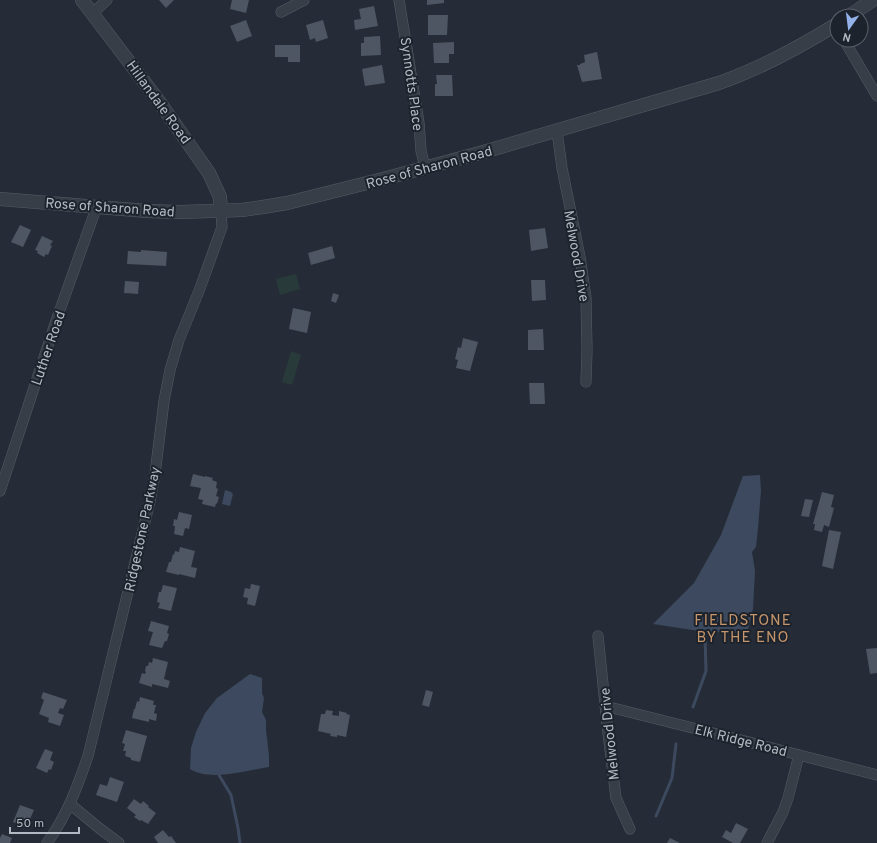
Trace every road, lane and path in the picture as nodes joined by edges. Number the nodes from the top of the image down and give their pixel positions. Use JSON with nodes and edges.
{"nodes":[{"id":1,"x":82,"y":0,"type":"edge"},
{"id":2,"x":107,"y":0,"type":"edge"},
{"id":3,"x":304,"y":0,"type":"edge"},
{"id":4,"x":399,"y":0,"type":"edge"},
{"id":5,"x":873,"y":0,"type":"edge"},
{"id":6,"x":861,"y":8,"type":"edge"},
{"id":7,"x":281,"y":12,"type":"dead end"},
{"id":8,"x":93,"y":13,"type":"junction"},
{"id":9,"x":829,"y":29,"type":"edge"},
{"id":10,"x":849,"y":48,"type":"edge"},
{"id":11,"x":877,"y":96,"type":"edge"},
{"id":12,"x":557,"y":131,"type":"junction"},
{"id":13,"x":425,"y":167,"type":"junction"},
{"id":14,"x":0,"y":199,"type":"edge"},
{"id":15,"x":97,"y":206,"type":"junction"},
{"id":16,"x":221,"y":211,"type":"junction"},
{"id":17,"x":586,"y":382,"type":"dead end"},
{"id":18,"x":0,"y":491,"type":"edge"},
{"id":19,"x":598,"y":636,"type":"dead end"},
{"id":20,"x":605,"y":706,"type":"junction"},
{"id":21,"x":799,"y":755,"type":"junction"},
{"id":22,"x":877,"y":776,"type":"edge"},
{"id":23,"x":70,"y":804,"type":"junction"},
{"id":24,"x":630,"y":829,"type":"dead end"},
{"id":25,"x":47,"y":843,"type":"edge"},
{"id":26,"x":119,"y":843,"type":"edge"},
{"id":27,"x":767,"y":843,"type":"edge"}],
"edges":[{"from":1,"to":8,"type":"street","name":"Hillandale Road"},
{"from":2,"to":8,"type":"street"},
{"from":3,"to":7,"type":"street"},
{"from":4,"to":13,"type":"street","name":"Synnotts Place"},
{"from":5,"to":6,"type":"street"},
{"from":8,"to":16,"type":"street","name":"Hillandale Road"},
{"from":9,"to":12,"type":"street","name":"Rose of Sharon Road"},
{"from":10,"to":11,"type":"street"},
{"from":12,"to":13,"type":"street","name":"Rose of Sharon Road"},
{"from":12,"to":17,"type":"street","name":"Melwood Drive"},
{"from":13,"to":16,"type":"street","name":"Rose of Sharon Road"},
{"from":14,"to":15,"type":"street","name":"Rose of Sharon Road"},
{"from":15,"to":16,"type":"street","name":"Rose of Sharon Road"},
{"from":15,"to":18,"type":"street","name":"Luther Road"},
{"from":16,"to":23,"type":"street","name":"Ridgestone Parkway"},
{"from":19,"to":20,"type":"street","name":"Melwood Drive"},
{"from":20,"to":21,"type":"street","name":"Elk Ridge Road"},
{"from":20,"to":24,"type":"street","name":"Melwood Drive"},
{"from":21,"to":22,"type":"street","name":"Elk Ridge Road"},
{"from":21,"to":27,"type":"street"},
{"from":23,"to":25,"type":"street","name":"Ridgestone Parkway"},
{"from":23,"to":26,"type":"street"}]}
